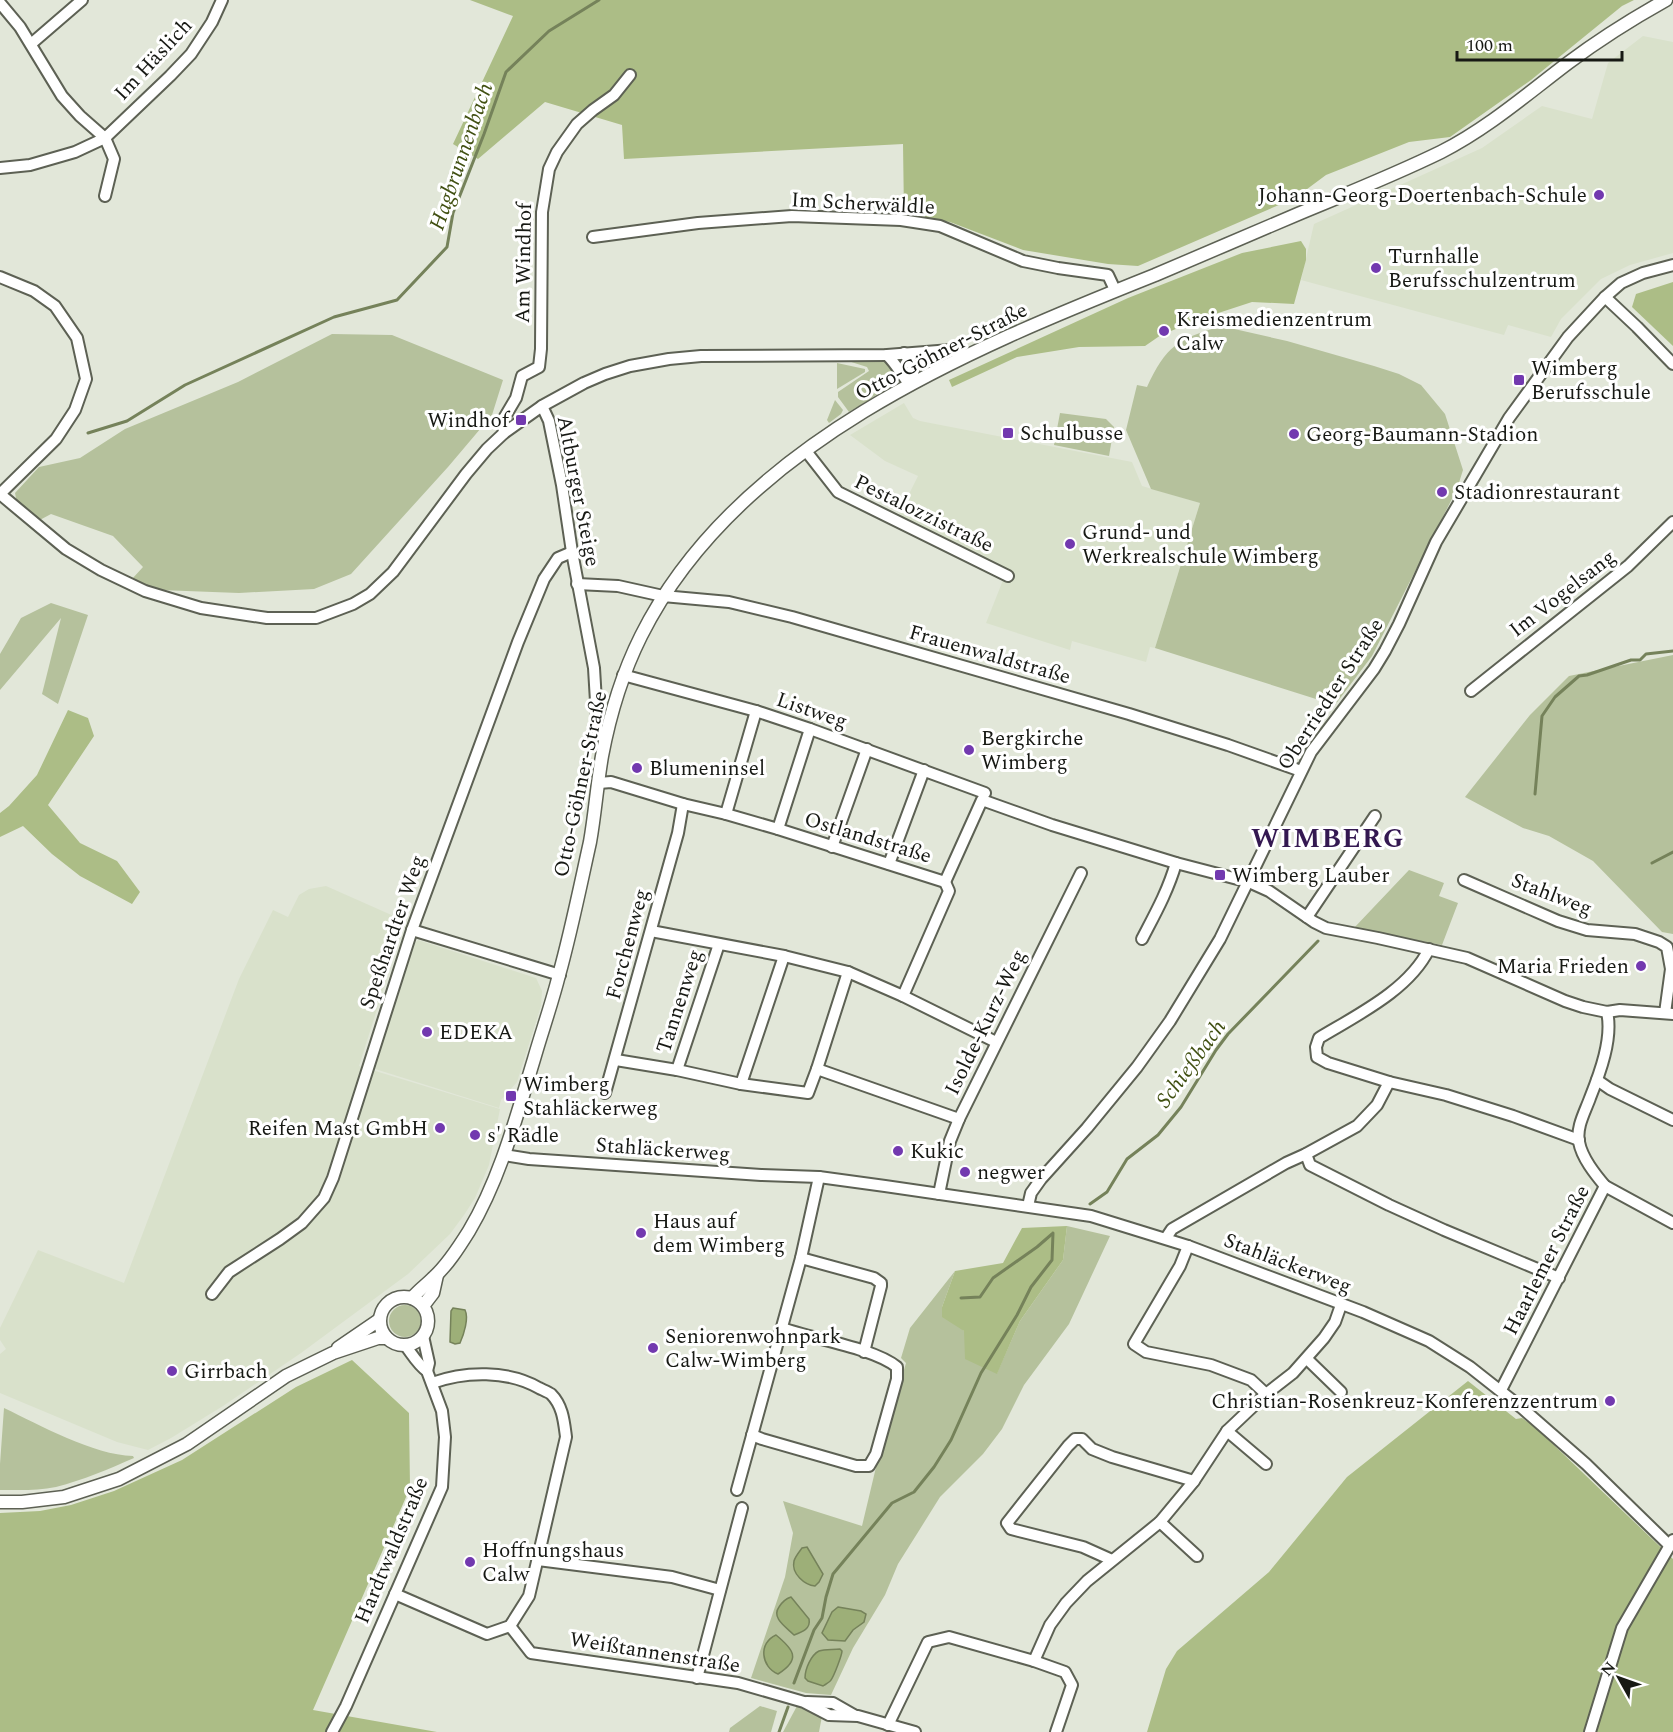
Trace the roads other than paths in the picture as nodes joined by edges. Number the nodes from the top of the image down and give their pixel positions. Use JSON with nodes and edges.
{"nodes":[{"id":1,"x":82,"y":0,"type":"edge"},
{"id":2,"x":222,"y":0,"type":"edge"},
{"id":3,"x":1666,"y":0,"type":"edge"},
{"id":4,"x":0,"y":3,"type":"edge"},
{"id":5,"x":31,"y":44,"type":"junction"},
{"id":6,"x":630,"y":75,"type":"dead end"},
{"id":7,"x":105,"y":138,"type":"junction"},
{"id":8,"x":0,"y":168,"type":"edge"},
{"id":9,"x":105,"y":196,"type":"dead end"},
{"id":10,"x":593,"y":237,"type":"dead end"},
{"id":11,"x":1673,"y":265,"type":"edge"},
{"id":12,"x":0,"y":277,"type":"edge"},
{"id":13,"x":1115,"y":290,"type":"junction"},
{"id":14,"x":1605,"y":297,"type":"junction"},
{"id":15,"x":904,"y":353,"type":"junction"},
{"id":16,"x":887,"y":355,"type":"junction"},
{"id":17,"x":966,"y":355,"type":"junction"},
{"id":18,"x":1673,"y":364,"type":"edge"},
{"id":19,"x":910,"y":385,"type":"junction"},
{"id":20,"x":542,"y":406,"type":"junction"},
{"id":21,"x":504,"y":433,"type":"junction"},
{"id":22,"x":806,"y":452,"type":"junction"},
{"id":23,"x":0,"y":494,"type":"edge"},
{"id":24,"x":1673,"y":522,"type":"edge"},
{"id":25,"x":572,"y":552,"type":"junction"},
{"id":26,"x":1008,"y":576,"type":"dead end"},
{"id":27,"x":577,"y":584,"type":"junction"},
{"id":28,"x":663,"y":596,"type":"junction"},
{"id":29,"x":623,"y":675,"type":"junction"},
{"id":30,"x":1471,"y":691,"type":"dead end"},
{"id":31,"x":756,"y":711,"type":"junction"},
{"id":32,"x":810,"y":729,"type":"junction"},
{"id":33,"x":606,"y":737,"type":"junction"},
{"id":34,"x":867,"y":749,"type":"junction"},
{"id":35,"x":924,"y":770,"type":"junction"},
{"id":36,"x":1301,"y":771,"type":"junction"},
{"id":37,"x":599,"y":783,"type":"junction"},
{"id":38,"x":985,"y":793,"type":"dead end"},
{"id":39,"x":683,"y":804,"type":"junction"},
{"id":40,"x":726,"y":814,"type":"junction"},
{"id":41,"x":1375,"y":816,"type":"dead end"},
{"id":42,"x":778,"y":829,"type":"junction"},
{"id":43,"x":832,"y":847,"type":"junction"},
{"id":44,"x":1176,"y":863,"type":"junction"},
{"id":45,"x":889,"y":864,"type":"junction"},
{"id":46,"x":1081,"y":873,"type":"dead end"},
{"id":47,"x":1464,"y":880,"type":"dead end"},
{"id":48,"x":945,"y":882,"type":"junction"},
{"id":49,"x":1249,"y":882,"type":"junction"},
{"id":50,"x":1307,"y":917,"type":"junction"},
{"id":51,"x":412,"y":930,"type":"junction"},
{"id":52,"x":651,"y":931,"type":"junction"},
{"id":53,"x":1142,"y":939,"type":"dead end"},
{"id":54,"x":718,"y":944,"type":"junction"},
{"id":55,"x":1429,"y":949,"type":"junction"},
{"id":56,"x":783,"y":956,"type":"junction"},
{"id":57,"x":848,"y":972,"type":"junction"},
{"id":58,"x":560,"y":975,"type":"junction"},
{"id":59,"x":903,"y":996,"type":"junction"},
{"id":60,"x":1606,"y":1012,"type":"junction"},
{"id":61,"x":1669,"y":1014,"type":"edge"},
{"id":62,"x":996,"y":1042,"type":"junction"},
{"id":63,"x":616,"y":1060,"type":"junction"},
{"id":64,"x":817,"y":1068,"type":"junction"},
{"id":65,"x":677,"y":1070,"type":"junction"},
{"id":66,"x":1597,"y":1080,"type":"junction"},
{"id":67,"x":1389,"y":1082,"type":"junction"},
{"id":68,"x":741,"y":1084,"type":"junction"},
{"id":69,"x":605,"y":1093,"type":"dead end"},
{"id":70,"x":959,"y":1119,"type":"junction"},
{"id":71,"x":1673,"y":1120,"type":"edge"},
{"id":72,"x":1579,"y":1140,"type":"junction"},
{"id":73,"x":1306,"y":1154,"type":"junction"},
{"id":74,"x":504,"y":1155,"type":"junction"},
{"id":75,"x":819,"y":1177,"type":"junction"},
{"id":76,"x":1605,"y":1186,"type":"junction"},
{"id":77,"x":939,"y":1194,"type":"junction"},
{"id":78,"x":1028,"y":1206,"type":"junction"},
{"id":79,"x":1673,"y":1224,"type":"edge"},
{"id":80,"x":1166,"y":1238,"type":"junction"},
{"id":81,"x":1188,"y":1246,"type":"junction"},
{"id":82,"x":801,"y":1258,"type":"junction"},
{"id":83,"x":437,"y":1275,"type":"junction"},
{"id":84,"x":1560,"y":1278,"type":"junction"},
{"id":85,"x":212,"y":1294,"type":"dead end"},
{"id":86,"x":412,"y":1298,"type":"junction"},
{"id":87,"x":1341,"y":1305,"type":"junction"},
{"id":88,"x":423,"y":1306,"type":"junction"},
{"id":89,"x":379,"y":1320,"type":"junction"},
{"id":90,"x":782,"y":1328,"type":"junction"},
{"id":91,"x":423,"y":1336,"type":"junction"},
{"id":92,"x":386,"y":1338,"type":"junction"},
{"id":93,"x":405,"y":1345,"type":"junction"},
{"id":94,"x":864,"y":1352,"type":"junction"},
{"id":95,"x":333,"y":1353,"type":"junction"},
{"id":96,"x":1306,"y":1359,"type":"junction"},
{"id":97,"x":427,"y":1371,"type":"junction"},
{"id":98,"x":432,"y":1383,"type":"junction"},
{"id":99,"x":1501,"y":1390,"type":"junction"},
{"id":100,"x":1341,"y":1392,"type":"dead end"},
{"id":101,"x":1266,"y":1394,"type":"junction"},
{"id":102,"x":1227,"y":1431,"type":"junction"},
{"id":103,"x":752,"y":1435,"type":"junction"},
{"id":104,"x":1266,"y":1464,"type":"dead end"},
{"id":105,"x":1194,"y":1481,"type":"junction"},
{"id":106,"x":737,"y":1490,"type":"dead end"},
{"id":107,"x":0,"y":1502,"type":"edge"},
{"id":108,"x":742,"y":1508,"type":"dead end"},
{"id":109,"x":1160,"y":1521,"type":"junction"},
{"id":110,"x":1671,"y":1542,"type":"edge"},
{"id":111,"x":1197,"y":1556,"type":"dead end"},
{"id":112,"x":538,"y":1560,"type":"junction"},
{"id":113,"x":1112,"y":1560,"type":"junction"},
{"id":114,"x":720,"y":1590,"type":"junction"},
{"id":115,"x":395,"y":1594,"type":"junction"},
{"id":116,"x":510,"y":1626,"type":"junction"},
{"id":117,"x":1034,"y":1661,"type":"junction"},
{"id":118,"x":697,"y":1678,"type":"junction"},
{"id":119,"x":888,"y":1725,"type":"junction"},
{"id":120,"x":332,"y":1732,"type":"edge"},
{"id":121,"x":915,"y":1732,"type":"edge"},
{"id":122,"x":1056,"y":1732,"type":"edge"},
{"id":123,"x":1590,"y":1732,"type":"edge"}],
"edges":[{"from":1,"to":5,"type":"street"},
{"from":2,"to":7,"type":"street","name":"Im Häslich"},
{"from":3,"to":13,"type":"street","name":"Otto-Göhner-Straße"},
{"from":4,"to":5,"type":"street"},
{"from":5,"to":7,"type":"street"},
{"from":6,"to":21,"type":"street","name":"Am Windhof"},
{"from":7,"to":8,"type":"street","name":"Im Häslich"},
{"from":7,"to":9,"type":"street"},
{"from":10,"to":13,"type":"street","name":"Im Scherwäldle"},
{"from":11,"to":14,"type":"street","name":"Oberriedter Straße"},
{"from":12,"to":23,"type":"street"},
{"from":13,"to":17,"type":"street","name":"Otto-Göhner-Straße"},
{"from":14,"to":18,"type":"street"},
{"from":14,"to":36,"type":"street","name":"Oberriedter Straße"},
{"from":15,"to":16,"type":"street"},
{"from":15,"to":17,"type":"street"},
{"from":15,"to":19,"type":"street"},
{"from":16,"to":19,"type":"street"},
{"from":16,"to":20,"type":"street"},
{"from":17,"to":19,"type":"street","name":"Otto-Göhner-Straße"},
{"from":19,"to":22,"type":"street","name":"Otto-Göhner-Straße"},
{"from":20,"to":21,"type":"street"},
{"from":20,"to":25,"type":"street","name":"Altburger Steige"},
{"from":21,"to":23,"type":"street"},
{"from":22,"to":26,"type":"street","name":"Pestalozzistraße"},
{"from":22,"to":28,"type":"street","name":"Otto-Göhner-Straße"},
{"from":24,"to":30,"type":"street","name":"Im Vogelsang"},
{"from":25,"to":27,"type":"street","name":"Altburger Steige"},
{"from":25,"to":51,"type":"street","name":"Speßhardter Weg"},
{"from":27,"to":28,"type":"street","name":"Altburger Steige"},
{"from":27,"to":33,"type":"street","name":"Altburger Steige"},
{"from":28,"to":29,"type":"street","name":"Otto-Göhner-Straße"},
{"from":28,"to":36,"type":"street","name":"Frauenwaldstraße"},
{"from":29,"to":31,"type":"street","name":"Listweg"},
{"from":29,"to":33,"type":"street","name":"Otto-Göhner-Straße"},
{"from":31,"to":32,"type":"street","name":"Listweg"},
{"from":31,"to":40,"type":"street"},
{"from":32,"to":34,"type":"street","name":"Listweg"},
{"from":32,"to":42,"type":"street"},
{"from":33,"to":37,"type":"street","name":"Otto-Göhner-Straße"},
{"from":34,"to":35,"type":"street","name":"Listweg"},
{"from":34,"to":43,"type":"street"},
{"from":35,"to":38,"type":"street","name":"Listweg"},
{"from":35,"to":45,"type":"street"},
{"from":36,"to":49,"type":"street","name":"Oberriedter Straße"},
{"from":37,"to":39,"type":"street","name":"Ostlandstraße"},
{"from":37,"to":58,"type":"street","name":"Otto-Göhner-Straße"},
{"from":39,"to":40,"type":"street","name":"Ostlandstraße"},
{"from":39,"to":52,"type":"street","name":"Forchenweg"},
{"from":40,"to":42,"type":"street","name":"Ostlandstraße"},
{"from":41,"to":50,"type":"street"},
{"from":42,"to":43,"type":"street","name":"Ostlandstraße"},
{"from":43,"to":45,"type":"street","name":"Ostlandstraße"},
{"from":44,"to":48,"type":"street","name":"Ostlandstraße"},
{"from":44,"to":49,"type":"street","name":"Ostlandstraße"},
{"from":44,"to":53,"type":"street"},
{"from":45,"to":48,"type":"street","name":"Ostlandstraße"},
{"from":46,"to":62,"type":"street","name":"Isolde-Kurz-Weg"},
{"from":47,"to":61,"type":"street","name":"Stahlweg"},
{"from":48,"to":59,"type":"street"},
{"from":49,"to":50,"type":"street","name":"Ostlandstraße"},
{"from":49,"to":78,"type":"street","name":"Oberriedter Straße"},
{"from":50,"to":55,"type":"street","name":"Ostlandstraße"},
{"from":51,"to":58,"type":"street"},
{"from":51,"to":85,"type":"street","name":"Speßhardter Weg"},
{"from":52,"to":54,"type":"street"},
{"from":52,"to":63,"type":"street","name":"Forchenweg"},
{"from":54,"to":56,"type":"street"},
{"from":54,"to":65,"type":"street","name":"Tannenweg"},
{"from":55,"to":60,"type":"street","name":"Ostlandstraße"},
{"from":55,"to":67,"type":"street"},
{"from":56,"to":57,"type":"street"},
{"from":56,"to":68,"type":"street"},
{"from":57,"to":59,"type":"street"},
{"from":57,"to":64,"type":"street"},
{"from":58,"to":74,"type":"street","name":"Otto-Göhner-Straße"},
{"from":59,"to":62,"type":"street"},
{"from":60,"to":61,"type":"street","name":"Ostlandstraße"},
{"from":60,"to":66,"type":"street"},
{"from":62,"to":70,"type":"street","name":"Isolde-Kurz-Weg"},
{"from":63,"to":65,"type":"street"},
{"from":63,"to":69,"type":"street","name":"Forchenweg"},
{"from":64,"to":68,"type":"street"},
{"from":64,"to":70,"type":"street"},
{"from":65,"to":68,"type":"street"},
{"from":66,"to":71,"type":"street"},
{"from":66,"to":72,"type":"street"},
{"from":67,"to":72,"type":"street"},
{"from":67,"to":73,"type":"street"},
{"from":70,"to":77,"type":"street","name":"Isolde-Kurz-Weg"},
{"from":72,"to":76,"type":"street","name":"Haarlemer Straße"},
{"from":73,"to":80,"type":"street"},
{"from":73,"to":84,"type":"street"},
{"from":74,"to":75,"type":"street","name":"Stahläckerweg"},
{"from":74,"to":83,"type":"street","name":"Otto-Göhner-Straße"},
{"from":75,"to":77,"type":"street","name":"Stahläckerweg"},
{"from":75,"to":82,"type":"street"},
{"from":76,"to":79,"type":"street"},
{"from":76,"to":84,"type":"street","name":"Haarlemer Straße"},
{"from":77,"to":78,"type":"street","name":"Stahläckerweg"},
{"from":78,"to":80,"type":"street","name":"Stahläckerweg"},
{"from":80,"to":81,"type":"street","name":"Stahläckerweg"},
{"from":81,"to":87,"type":"street","name":"Stahläckerweg"},
{"from":81,"to":101,"type":"street"},
{"from":82,"to":90,"type":"street"},
{"from":82,"to":94,"type":"street"},
{"from":83,"to":86,"type":"street","name":"Otto-Göhner-Straße"},
{"from":83,"to":88,"type":"street","name":"Otto-Göhner-Straße"},
{"from":84,"to":99,"type":"street","name":"Haarlemer Straße"},
{"from":86,"to":88,"type":"street"},
{"from":86,"to":89,"type":"street"},
{"from":87,"to":96,"type":"street"},
{"from":87,"to":99,"type":"street","name":"Stahläckerweg"},
{"from":88,"to":91,"type":"street"},
{"from":89,"to":92,"type":"street"},
{"from":89,"to":95,"type":"street"},
{"from":90,"to":94,"type":"street"},
{"from":90,"to":103,"type":"street"},
{"from":91,"to":93,"type":"street"},
{"from":91,"to":97,"type":"street","name":"Hardtwaldstraße"},
{"from":92,"to":93,"type":"street"},
{"from":92,"to":95,"type":"street"},
{"from":93,"to":97,"type":"street","name":"Hardtwaldstraße"},
{"from":94,"to":103,"type":"street"},
{"from":95,"to":107,"type":"street"},
{"from":96,"to":100,"type":"street"},
{"from":96,"to":101,"type":"street"},
{"from":97,"to":98,"type":"street","name":"Hardtwaldstraße"},
{"from":98,"to":112,"type":"street"},
{"from":98,"to":115,"type":"street","name":"Hardtwaldstraße"},
{"from":99,"to":110,"type":"street","name":"Stahläckerweg"},
{"from":101,"to":102,"type":"street"},
{"from":102,"to":104,"type":"street"},
{"from":102,"to":105,"type":"street"},
{"from":103,"to":106,"type":"street"},
{"from":105,"to":109,"type":"street"},
{"from":105,"to":113,"type":"street"},
{"from":108,"to":114,"type":"street"},
{"from":109,"to":111,"type":"street"},
{"from":109,"to":113,"type":"street"},
{"from":110,"to":123,"type":"street"},
{"from":112,"to":114,"type":"street"},
{"from":112,"to":116,"type":"street"},
{"from":113,"to":117,"type":"street"},
{"from":114,"to":118,"type":"street"},
{"from":115,"to":116,"type":"street"},
{"from":115,"to":120,"type":"street","name":"Hardtwaldstraße"},
{"from":116,"to":118,"type":"street","name":"Weißtannenstraße"},
{"from":117,"to":119,"type":"street"},
{"from":117,"to":122,"type":"street"},
{"from":118,"to":119,"type":"street","name":"Weißtannenstraße"},
{"from":119,"to":121,"type":"street","name":"Weißtannenstraße"}]}
